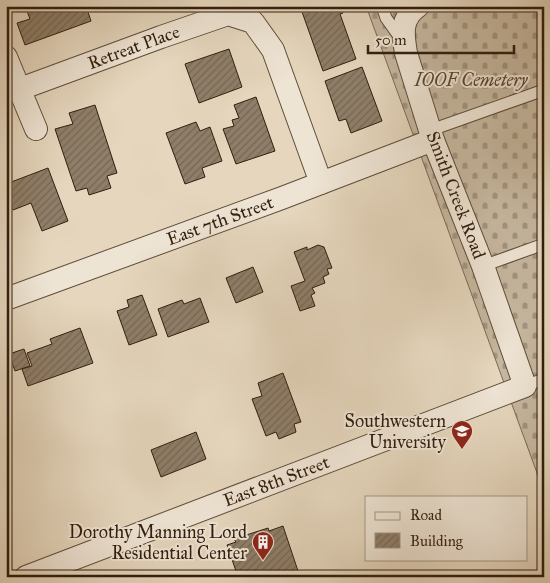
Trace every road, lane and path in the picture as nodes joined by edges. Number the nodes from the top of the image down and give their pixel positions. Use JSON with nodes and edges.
{"nodes":[{"id":1,"x":382,"y":6,"type":"edge"},
{"id":2,"x":418,"y":6,"type":"edge"},
{"id":3,"x":405,"y":45,"type":"junction"},
{"id":4,"x":6,"y":57,"type":"edge"},
{"id":5,"x":20,"y":89,"type":"junction"},
{"id":6,"x":544,"y":90,"type":"edge"},
{"id":7,"x":36,"y":129,"type":"dead end"},
{"id":8,"x":432,"y":135,"type":"junction"},
{"id":9,"x":321,"y":183,"type":"junction"},
{"id":10,"x":544,"y":244,"type":"edge"},
{"id":11,"x":483,"y":266,"type":"junction"},
{"id":12,"x":6,"y":299,"type":"edge"},
{"id":13,"x":534,"y":383,"type":"edge"},
{"id":14,"x":26,"y":577,"type":"edge"}],
"edges":[{"from":1,"to":3,"type":"lane"},
{"from":2,"to":3,"type":"street","name":"Smith Creek Road"},
{"from":3,"to":8,"type":"street","name":"Smith Creek Road"},
{"from":4,"to":5,"type":"street"},
{"from":5,"to":7,"type":"street"},
{"from":5,"to":9,"type":"street","name":"Retreat Place"},
{"from":6,"to":8,"type":"lane"},
{"from":8,"to":9,"type":"street","name":"East 7th Street"},
{"from":8,"to":11,"type":"street","name":"Smith Creek Road"},
{"from":9,"to":12,"type":"street","name":"East 7th Street"},
{"from":10,"to":11,"type":"lane"},
{"from":11,"to":13,"type":"street","name":"Smith Creek Road"},
{"from":13,"to":14,"type":"street","name":"East 8th Street"}]}
